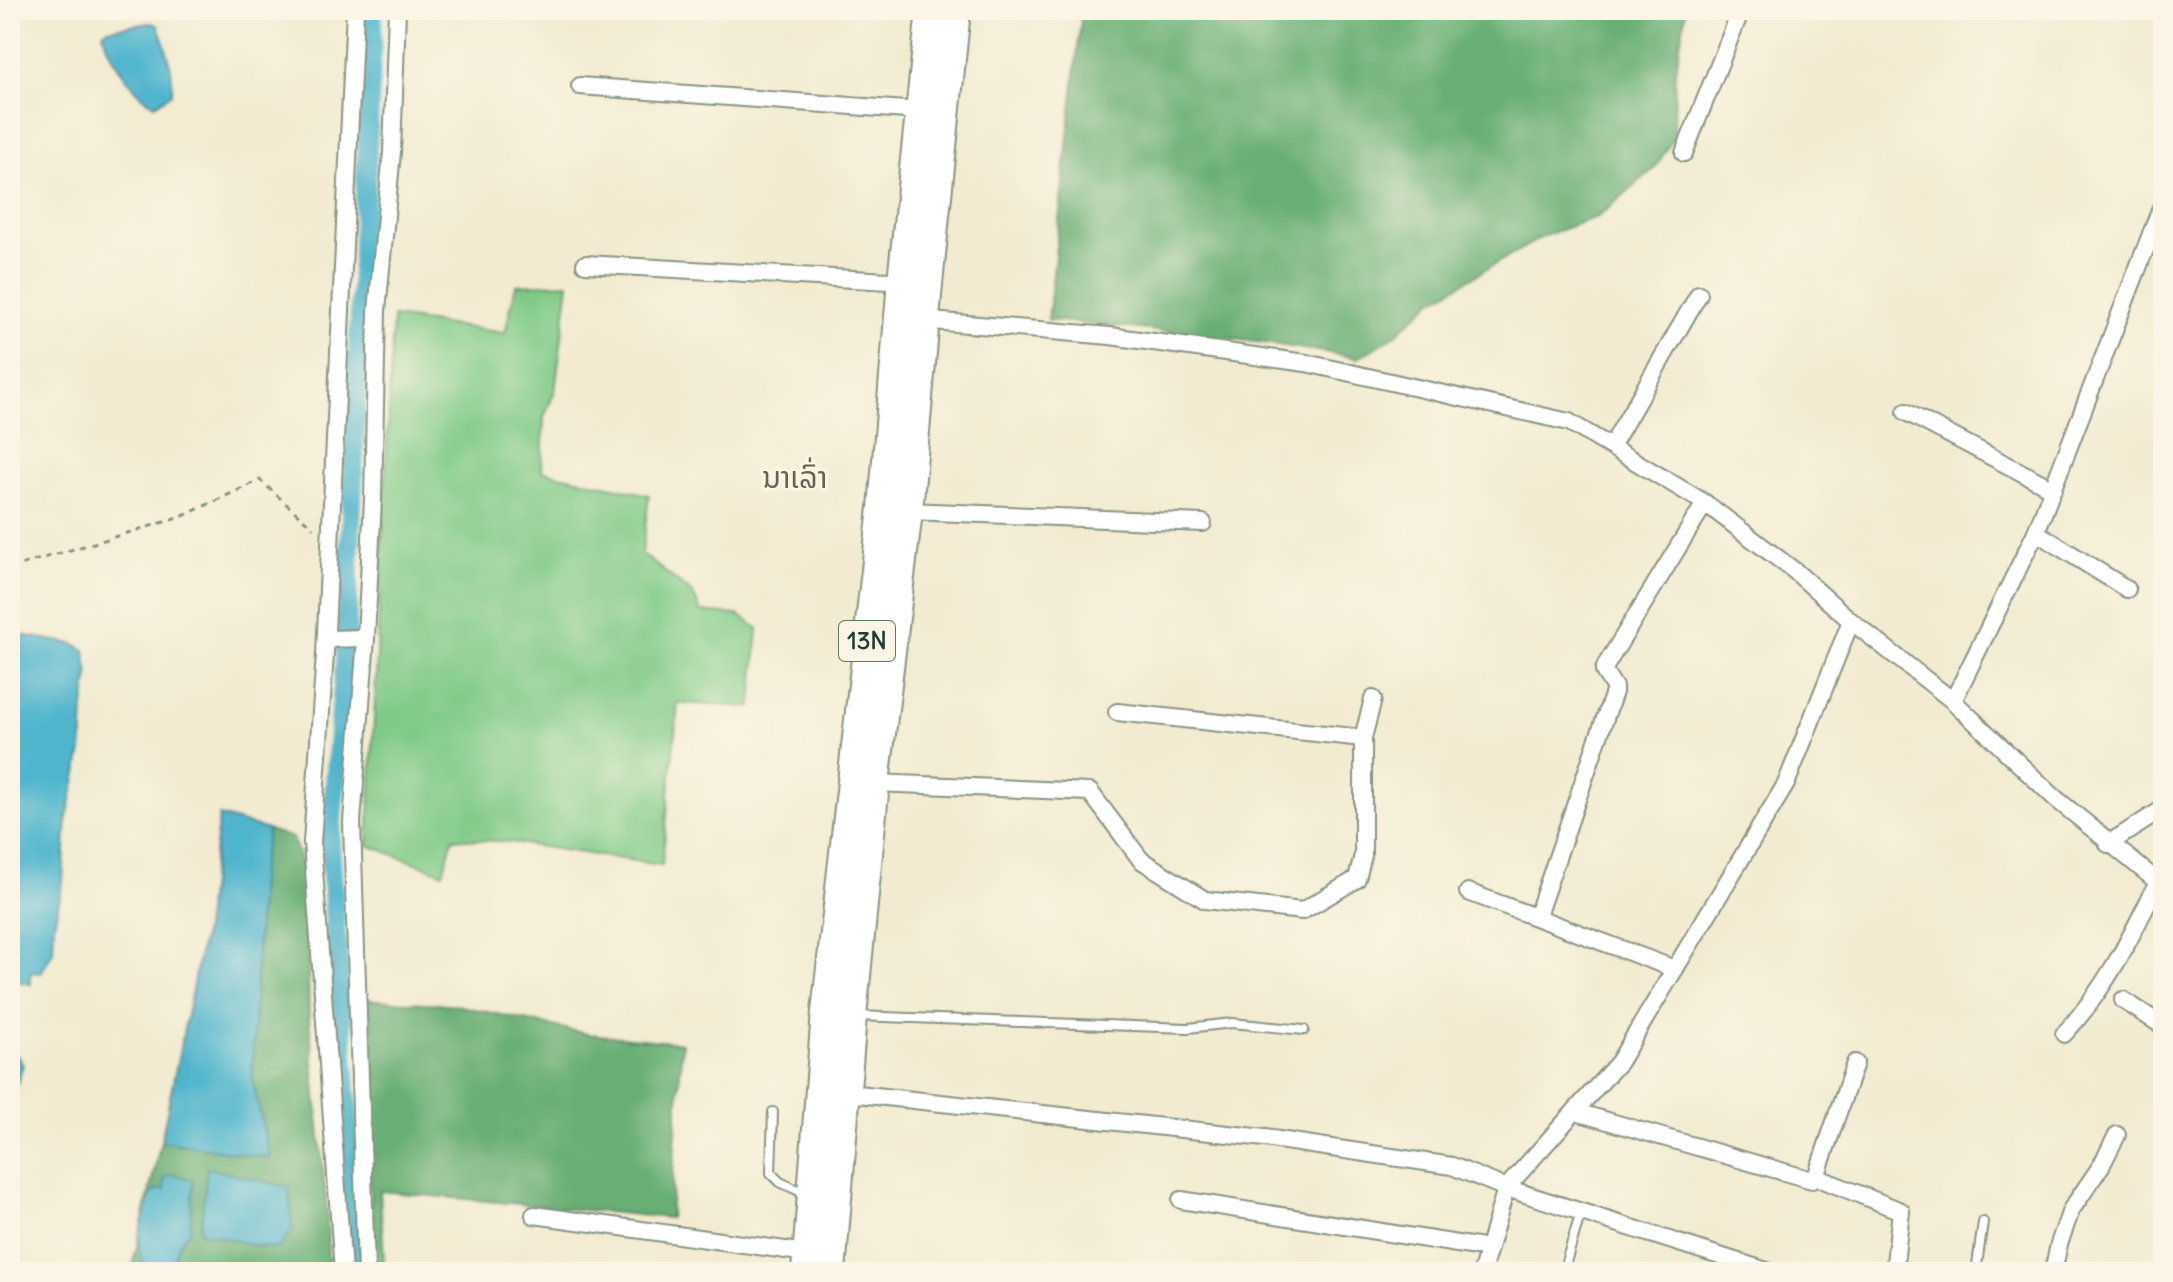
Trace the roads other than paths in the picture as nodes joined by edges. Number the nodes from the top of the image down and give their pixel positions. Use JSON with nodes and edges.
{"nodes":[{"id":1,"x":355,"y":10,"type":"edge"},
{"id":2,"x":397,"y":10,"type":"edge"},
{"id":3,"x":931,"y":10,"type":"edge"},
{"id":4,"x":956,"y":10,"type":"edge"},
{"id":5,"x":1741,"y":10,"type":"edge"},
{"id":6,"x":580,"y":86,"type":"dead end"},
{"id":7,"x":920,"y":111,"type":"junction"},
{"id":8,"x":1684,"y":153,"type":"dead end"},
{"id":9,"x":2163,"y":203,"type":"edge"},
{"id":10,"x":585,"y":264,"type":"dead end"},
{"id":11,"x":915,"y":282,"type":"junction"},
{"id":12,"x":1699,"y":294,"type":"dead end"},
{"id":13,"x":913,"y":319,"type":"junction"},
{"id":14,"x":1906,"y":412,"type":"dead end"},
{"id":15,"x":1612,"y":445,"type":"junction"},
{"id":16,"x":2053,"y":489,"type":"junction"},
{"id":17,"x":1705,"y":503,"type":"junction"},
{"id":18,"x":908,"y":511,"type":"junction"},
{"id":19,"x":1203,"y":523,"type":"dead end"},
{"id":20,"x":2036,"y":532,"type":"junction"},
{"id":21,"x":2127,"y":589,"type":"dead end"},
{"id":22,"x":1851,"y":621,"type":"junction"},
{"id":23,"x":366,"y":638,"type":"junction"},
{"id":24,"x":326,"y":639,"type":"junction"},
{"id":25,"x":1373,"y":699,"type":"dead end"},
{"id":26,"x":1953,"y":701,"type":"junction"},
{"id":27,"x":1117,"y":712,"type":"dead end"},
{"id":28,"x":1363,"y":738,"type":"junction"},
{"id":29,"x":875,"y":783,"type":"junction"},
{"id":30,"x":2163,"y":809,"type":"edge"},
{"id":31,"x":2108,"y":844,"type":"junction"},
{"id":32,"x":2160,"y":884,"type":"edge"},
{"id":33,"x":1468,"y":892,"type":"dead end"},
{"id":34,"x":1537,"y":916,"type":"junction"},
{"id":35,"x":1675,"y":969,"type":"junction"},
{"id":36,"x":2123,"y":1000,"type":"dead end"},
{"id":37,"x":852,"y":1016,"type":"junction"},
{"id":38,"x":2163,"y":1026,"type":"edge"},
{"id":39,"x":1304,"y":1030,"type":"dead end"},
{"id":40,"x":2064,"y":1034,"type":"dead end"},
{"id":41,"x":1855,"y":1063,"type":"dead end"},
{"id":42,"x":834,"y":1092,"type":"junction"},
{"id":43,"x":773,"y":1112,"type":"dead end"},
{"id":44,"x":1576,"y":1112,"type":"junction"},
{"id":45,"x":2117,"y":1135,"type":"dead end"},
{"id":46,"x":1816,"y":1177,"type":"junction"},
{"id":47,"x":1506,"y":1188,"type":"junction"},
{"id":48,"x":810,"y":1196,"type":"junction"},
{"id":49,"x":1181,"y":1200,"type":"dead end"},
{"id":50,"x":1581,"y":1212,"type":"junction"},
{"id":51,"x":534,"y":1215,"type":"dead end"},
{"id":52,"x":1983,"y":1222,"type":"dead end"},
{"id":53,"x":1489,"y":1249,"type":"junction"},
{"id":54,"x":806,"y":1263,"type":"edge"},
{"id":55,"x":343,"y":1272,"type":"edge"},
{"id":56,"x":366,"y":1272,"type":"edge"},
{"id":57,"x":831,"y":1272,"type":"edge"},
{"id":58,"x":1482,"y":1272,"type":"edge"},
{"id":59,"x":1563,"y":1272,"type":"edge"},
{"id":60,"x":1770,"y":1272,"type":"edge"},
{"id":61,"x":1894,"y":1272,"type":"edge"},
{"id":62,"x":1976,"y":1272,"type":"edge"},
{"id":63,"x":2053,"y":1272,"type":"edge"}],
"edges":[{"from":1,"to":24,"type":"street"},
{"from":2,"to":23,"type":"street"},
{"from":3,"to":7,"type":"highway","number":"13N"},
{"from":4,"to":11,"type":"highway","number":"13N"},
{"from":5,"to":8,"type":"street"},
{"from":6,"to":7,"type":"street"},
{"from":7,"to":11,"type":"highway","number":"13N"},
{"from":9,"to":16,"type":"street"},
{"from":10,"to":11,"type":"street"},
{"from":11,"to":13,"type":"highway","number":"13N"},
{"from":12,"to":15,"type":"street"},
{"from":13,"to":15,"type":"street"},
{"from":13,"to":18,"type":"highway","number":"13N"},
{"from":13,"to":42,"type":"highway","number":"13N"},
{"from":14,"to":16,"type":"street"},
{"from":15,"to":17,"type":"street"},
{"from":16,"to":20,"type":"street"},
{"from":17,"to":22,"type":"street"},
{"from":17,"to":34,"type":"street"},
{"from":18,"to":19,"type":"street"},
{"from":18,"to":29,"type":"highway","number":"13N"},
{"from":20,"to":21,"type":"street"},
{"from":20,"to":26,"type":"street"},
{"from":22,"to":26,"type":"street"},
{"from":22,"to":35,"type":"street"},
{"from":23,"to":24,"type":"street"},
{"from":23,"to":56,"type":"street"},
{"from":24,"to":55,"type":"street"},
{"from":25,"to":28,"type":"street"},
{"from":26,"to":31,"type":"street"},
{"from":27,"to":28,"type":"street"},
{"from":28,"to":29,"type":"street"},
{"from":29,"to":37,"type":"highway","number":"13N"},
{"from":30,"to":31,"type":"street"},
{"from":31,"to":32,"type":"street"},
{"from":32,"to":40,"type":"street"},
{"from":33,"to":34,"type":"street"},
{"from":34,"to":35,"type":"street"},
{"from":35,"to":44,"type":"street"},
{"from":36,"to":38,"type":"street"},
{"from":37,"to":39,"type":"lane"},
{"from":37,"to":42,"type":"highway","number":"13N"},
{"from":41,"to":46,"type":"street"},
{"from":42,"to":47,"type":"street"},
{"from":42,"to":48,"type":"highway","number":"13N"},
{"from":42,"to":57,"type":"highway","number":"13N"},
{"from":43,"to":48,"type":"lane"},
{"from":44,"to":46,"type":"street"},
{"from":44,"to":47,"type":"street"},
{"from":45,"to":63,"type":"street"},
{"from":46,"to":61,"type":"street"},
{"from":47,"to":50,"type":"street"},
{"from":47,"to":53,"type":"street"},
{"from":48,"to":54,"type":"highway","number":"13N"},
{"from":49,"to":53,"type":"street"},
{"from":50,"to":59,"type":"lane"},
{"from":50,"to":60,"type":"street"},
{"from":51,"to":54,"type":"street"},
{"from":52,"to":62,"type":"lane"},
{"from":53,"to":58,"type":"street"}]}
